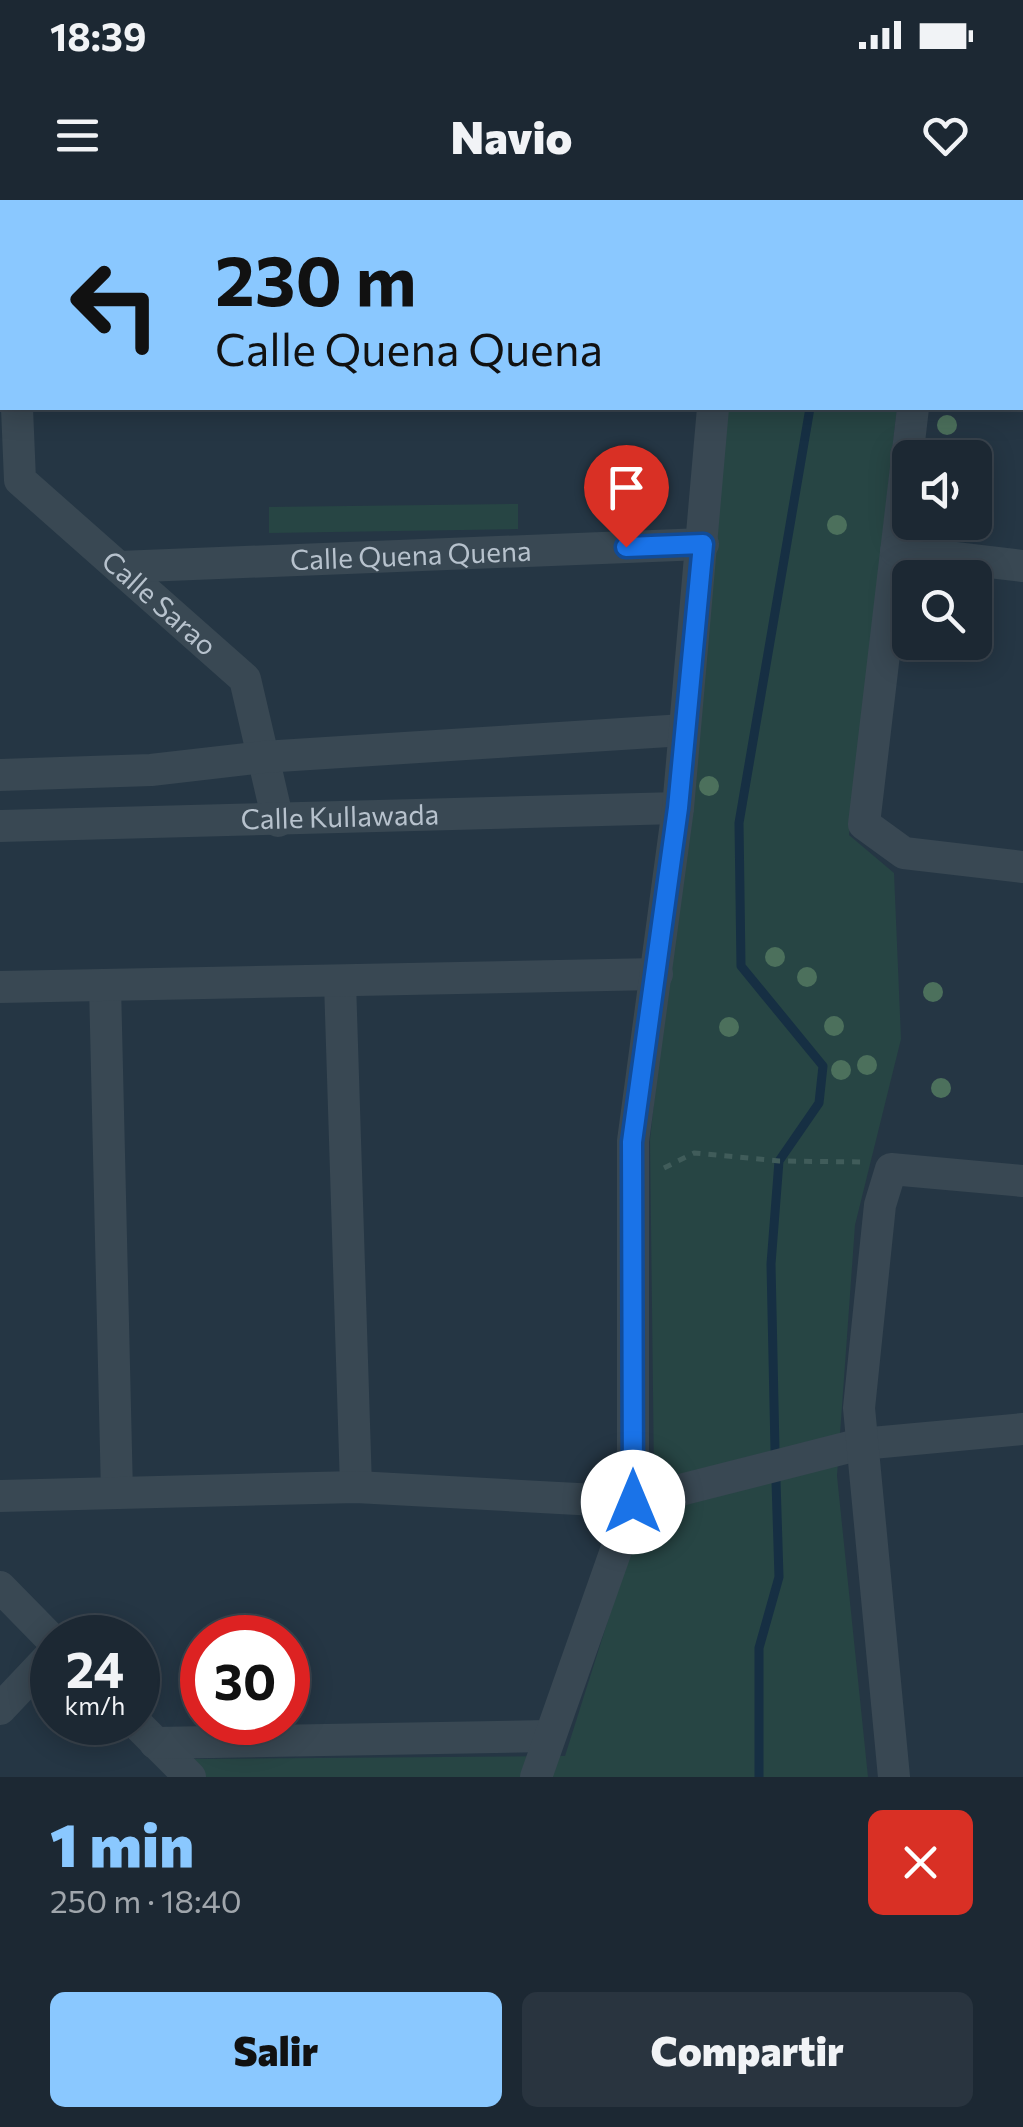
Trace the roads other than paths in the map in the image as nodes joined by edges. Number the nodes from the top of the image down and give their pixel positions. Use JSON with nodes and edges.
{"nodes":[{"id":1,"x":17,"y":410,"type":"edge"},
{"id":2,"x":713,"y":410,"type":"edge"},
{"id":3,"x":913,"y":410,"type":"edge"},
{"id":4,"x":10,"y":480,"type":"edge"},
{"id":5,"x":703,"y":544,"type":"junction"},
{"id":6,"x":896,"y":551,"type":"junction"},
{"id":7,"x":1023,"y":566,"type":"edge"},
{"id":8,"x":119,"y":567,"type":"junction"},
{"id":9,"x":684,"y":730,"type":"junction"},
{"id":10,"x":263,"y":756,"type":"junction"},
{"id":11,"x":0,"y":775,"type":"edge"},
{"id":12,"x":678,"y":808,"type":"junction"},
{"id":13,"x":278,"y":821,"type":"junction"},
{"id":14,"x":0,"y":826,"type":"edge"},
{"id":15,"x":1023,"y":867,"type":"edge"},
{"id":16,"x":657,"y":974,"type":"junction"},
{"id":17,"x":340,"y":982,"type":"junction"},
{"id":18,"x":105,"y":985,"type":"junction"},
{"id":19,"x":0,"y":987,"type":"edge"},
{"id":20,"x":1023,"y":1181,"type":"edge"},
{"id":21,"x":1023,"y":1429,"type":"edge"},
{"id":22,"x":861,"y":1444,"type":"junction"},
{"id":23,"x":356,"y":1487,"type":"junction"},
{"id":24,"x":117,"y":1494,"type":"junction"},
{"id":25,"x":0,"y":1496,"type":"edge"},
{"id":26,"x":633,"y":1502,"type":"junction"},
{"id":27,"x":0,"y":1587,"type":"edge"},
{"id":28,"x":30,"y":1618,"type":"edge"},
{"id":29,"x":30,"y":1677,"type":"edge"},
{"id":30,"x":0,"y":1709,"type":"edge"},
{"id":31,"x":160,"y":1733,"type":"edge"},
{"id":32,"x":548,"y":1736,"type":"junction"},
{"id":33,"x":157,"y":1745,"type":"edge"},
{"id":34,"x":190,"y":1777,"type":"edge"},
{"id":35,"x":536,"y":1777,"type":"edge"},
{"id":36,"x":894,"y":1777,"type":"edge"}],
"edges":[{"from":1,"to":4,"type":"street","name":"Calle Sarao"},
{"from":2,"to":5,"type":"street"},
{"from":3,"to":6,"type":"street"},
{"from":4,"to":8,"type":"street","name":"Calle Sarao"},
{"from":5,"to":8,"type":"street","name":"Calle Quena Quena"},
{"from":5,"to":9,"type":"street"},
{"from":6,"to":7,"type":"street"},
{"from":6,"to":15,"type":"street"},
{"from":8,"to":10,"type":"street","name":"Calle Sarao"},
{"from":9,"to":10,"type":"street"},
{"from":9,"to":12,"type":"street"},
{"from":10,"to":11,"type":"street"},
{"from":10,"to":13,"type":"street","name":"Calle Sarao"},
{"from":12,"to":13,"type":"street","name":"Calle Kullawada"},
{"from":12,"to":16,"type":"street"},
{"from":13,"to":14,"type":"street","name":"Calle Kullawada"},
{"from":16,"to":17,"type":"street"},
{"from":16,"to":26,"type":"street"},
{"from":17,"to":18,"type":"street"},
{"from":17,"to":23,"type":"street"},
{"from":18,"to":19,"type":"street"},
{"from":18,"to":24,"type":"street"},
{"from":20,"to":22,"type":"street"},
{"from":21,"to":22,"type":"street"},
{"from":22,"to":26,"type":"street"},
{"from":22,"to":36,"type":"street"},
{"from":23,"to":24,"type":"street"},
{"from":23,"to":26,"type":"street"},
{"from":24,"to":25,"type":"street"},
{"from":26,"to":32,"type":"street"},
{"from":27,"to":28,"type":"street"},
{"from":29,"to":30,"type":"street"},
{"from":31,"to":32,"type":"street"},
{"from":32,"to":35,"type":"street"},
{"from":33,"to":34,"type":"street"}]}
